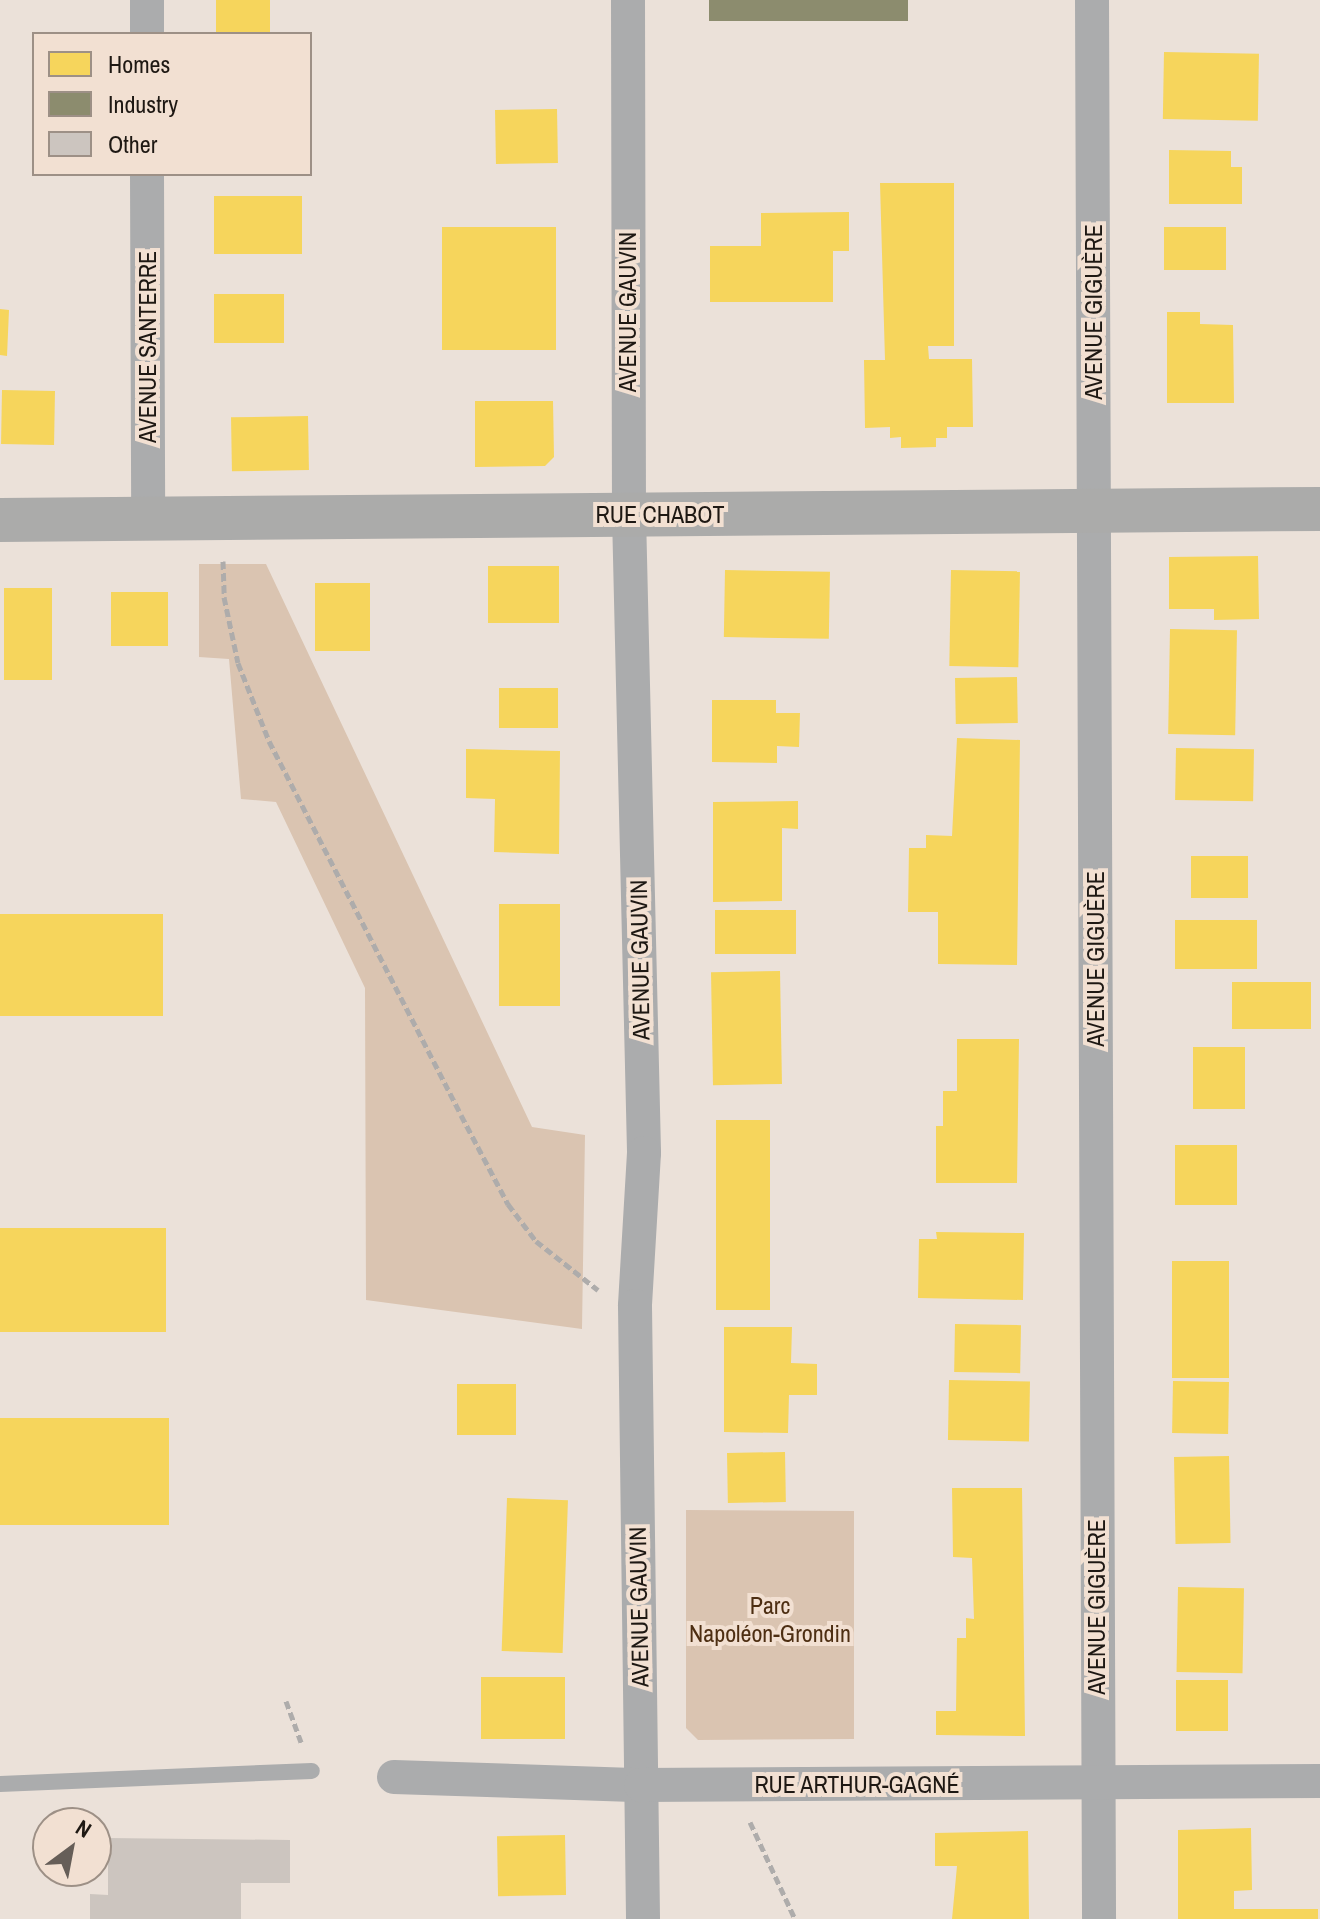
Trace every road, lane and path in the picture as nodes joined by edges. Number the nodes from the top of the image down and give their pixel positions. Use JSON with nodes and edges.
{"nodes":[{"id":1,"x":147,"y":0,"type":"edge"},
{"id":2,"x":628,"y":0,"type":"edge"},
{"id":3,"x":1092,"y":0,"type":"edge"},
{"id":4,"x":147,"y":32,"type":"edge"},
{"id":5,"x":147,"y":176,"type":"edge"},
{"id":6,"x":1320,"y":509,"type":"edge"},
{"id":7,"x":1096,"y":512,"type":"junction"},
{"id":8,"x":629,"y":515,"type":"junction"},
{"id":9,"x":223,"y":516,"type":"junction"},
{"id":10,"x":148,"y":519,"type":"junction"},
{"id":11,"x":0,"y":520,"type":"edge"},
{"id":12,"x":635,"y":1306,"type":"junction"},
{"id":13,"x":312,"y":1771,"type":"dead end"},
{"id":14,"x":394,"y":1777,"type":"dead end"},
{"id":15,"x":1320,"y":1781,"type":"edge"},
{"id":16,"x":0,"y":1784,"type":"edge"},
{"id":17,"x":641,"y":1785,"type":"junction"},
{"id":18,"x":733,"y":1785,"type":"junction"},
{"id":19,"x":1098,"y":1785,"type":"junction"},
{"id":20,"x":643,"y":1919,"type":"edge"},
{"id":21,"x":795,"y":1919,"type":"edge"},
{"id":22,"x":1099,"y":1919,"type":"edge"}],
"edges":[{"from":1,"to":4,"type":"street"},
{"from":2,"to":8,"type":"street","name":"AVENUE GAUVIN"},
{"from":3,"to":7,"type":"street","name":"AVENUE GIGUÈRE"},
{"from":5,"to":10,"type":"street","name":"AVENUE SANTERRE"},
{"from":6,"to":7,"type":"street","name":"RUE CHABOT"},
{"from":7,"to":8,"type":"street","name":"RUE CHABOT"},
{"from":7,"to":19,"type":"street","name":"AVENUE GIGUÈRE"},
{"from":8,"to":9,"type":"street","name":"RUE CHABOT"},
{"from":8,"to":12,"type":"street","name":"AVENUE GAUVIN"},
{"from":9,"to":10,"type":"street","name":"RUE CHABOT"},
{"from":9,"to":12,"type":"path"},
{"from":10,"to":11,"type":"street","name":"RUE CHABOT"},
{"from":12,"to":17,"type":"street","name":"AVENUE GAUVIN"},
{"from":13,"to":16,"type":"lane"},
{"from":14,"to":17,"type":"street","name":"RUE ARTHUR-GAGNÉ"},
{"from":15,"to":19,"type":"street","name":"RUE ARTHUR-GAGNÉ"},
{"from":17,"to":18,"type":"street","name":"RUE ARTHUR-GAGNÉ"},
{"from":17,"to":20,"type":"street","name":"AVENUE GAUVIN"},
{"from":18,"to":19,"type":"street","name":"RUE ARTHUR-GAGNÉ"},
{"from":18,"to":21,"type":"path"},
{"from":19,"to":22,"type":"street","name":"AVENUE GIGUÈRE"}]}
